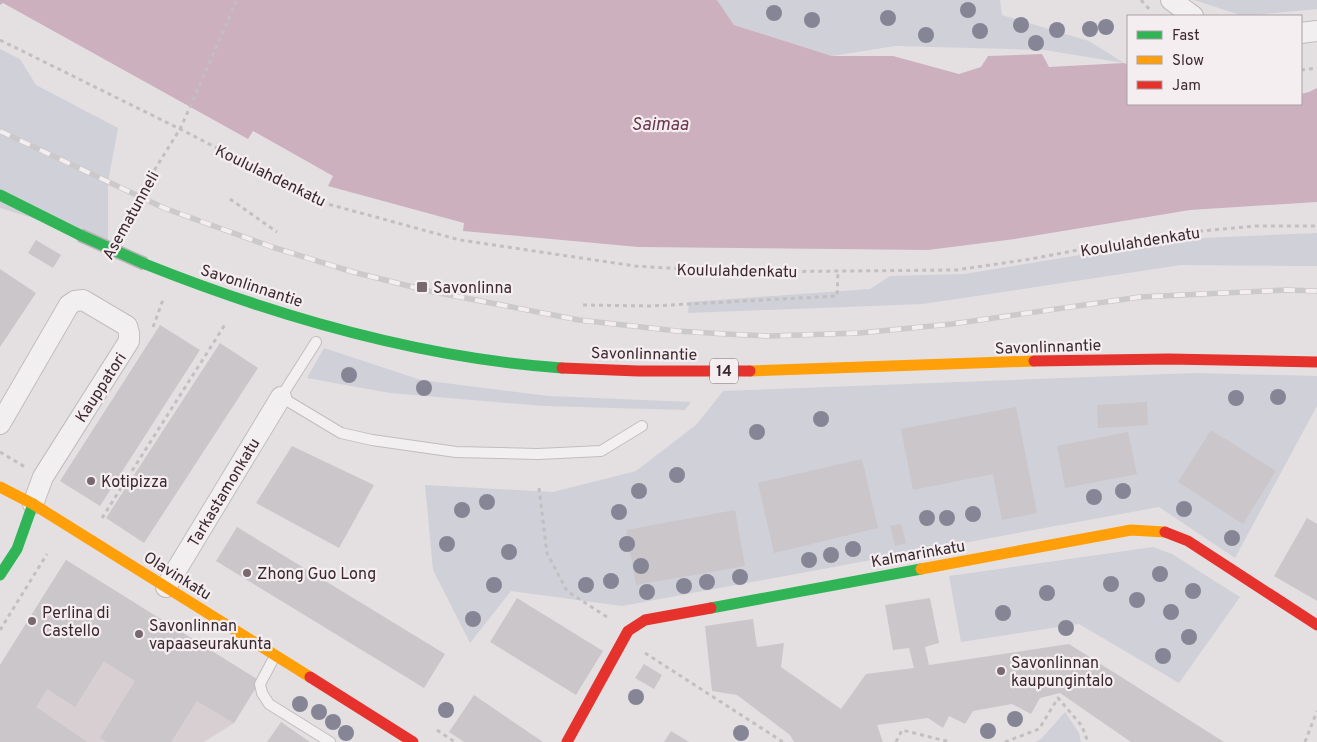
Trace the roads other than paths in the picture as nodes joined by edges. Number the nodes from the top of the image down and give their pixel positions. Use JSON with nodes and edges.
{"nodes":[{"id":1,"x":1170,"y":0,"type":"edge"},
{"id":2,"x":1192,"y":15,"type":"edge"},
{"id":3,"x":1317,"y":31,"type":"edge"},
{"id":4,"x":1302,"y":32,"type":"edge"},
{"id":5,"x":0,"y":191,"type":"edge"},
{"id":6,"x":0,"y":196,"type":"edge"},
{"id":7,"x":20,"y":204,"type":"junction"},
{"id":8,"x":316,"y":342,"type":"dead end"},
{"id":9,"x":1317,"y":362,"type":"edge"},
{"id":10,"x":281,"y":397,"type":"junction"},
{"id":11,"x":0,"y":424,"type":"edge"},
{"id":12,"x":642,"y":426,"type":"dead end"},
{"id":13,"x":0,"y":487,"type":"edge"},
{"id":14,"x":32,"y":504,"type":"junction"},
{"id":15,"x":0,"y":575,"type":"edge"},
{"id":16,"x":166,"y":587,"type":"junction"},
{"id":17,"x":1317,"y":625,"type":"edge"},
{"id":18,"x":276,"y":655,"type":"junction"},
{"id":19,"x":410,"y":741,"type":"edge"},
{"id":20,"x":330,"y":742,"type":"edge"},
{"id":21,"x":566,"y":742,"type":"edge"}],
"edges":[{"from":1,"to":2,"type":"street"},
{"from":3,"to":4,"type":"street"},
{"from":5,"to":7,"type":"main road","number":"14"},
{"from":6,"to":7,"type":"main road","name":"Savonlinnantie","number":"14"},
{"from":7,"to":9,"type":"main road","name":"Savonlinnantie","number":"14","bridge":true},
{"from":8,"to":10,"type":"lane"},
{"from":10,"to":12,"type":"lane"},
{"from":10,"to":16,"type":"street","name":"Tarkastamonkatu"},
{"from":11,"to":14,"type":"street","name":"Kauppatori"},
{"from":13,"to":14,"type":"main road","name":"Olavinkatu"},
{"from":14,"to":15,"type":"main road","name":"Kauppatori"},
{"from":14,"to":16,"type":"main road","name":"Olavinkatu"},
{"from":16,"to":18,"type":"main road","name":"Olavinkatu"},
{"from":17,"to":21,"type":"main road","name":"Kalmarinkatu"},
{"from":18,"to":19,"type":"main road","name":"Olavinkatu"},
{"from":18,"to":20,"type":"lane"}]}
